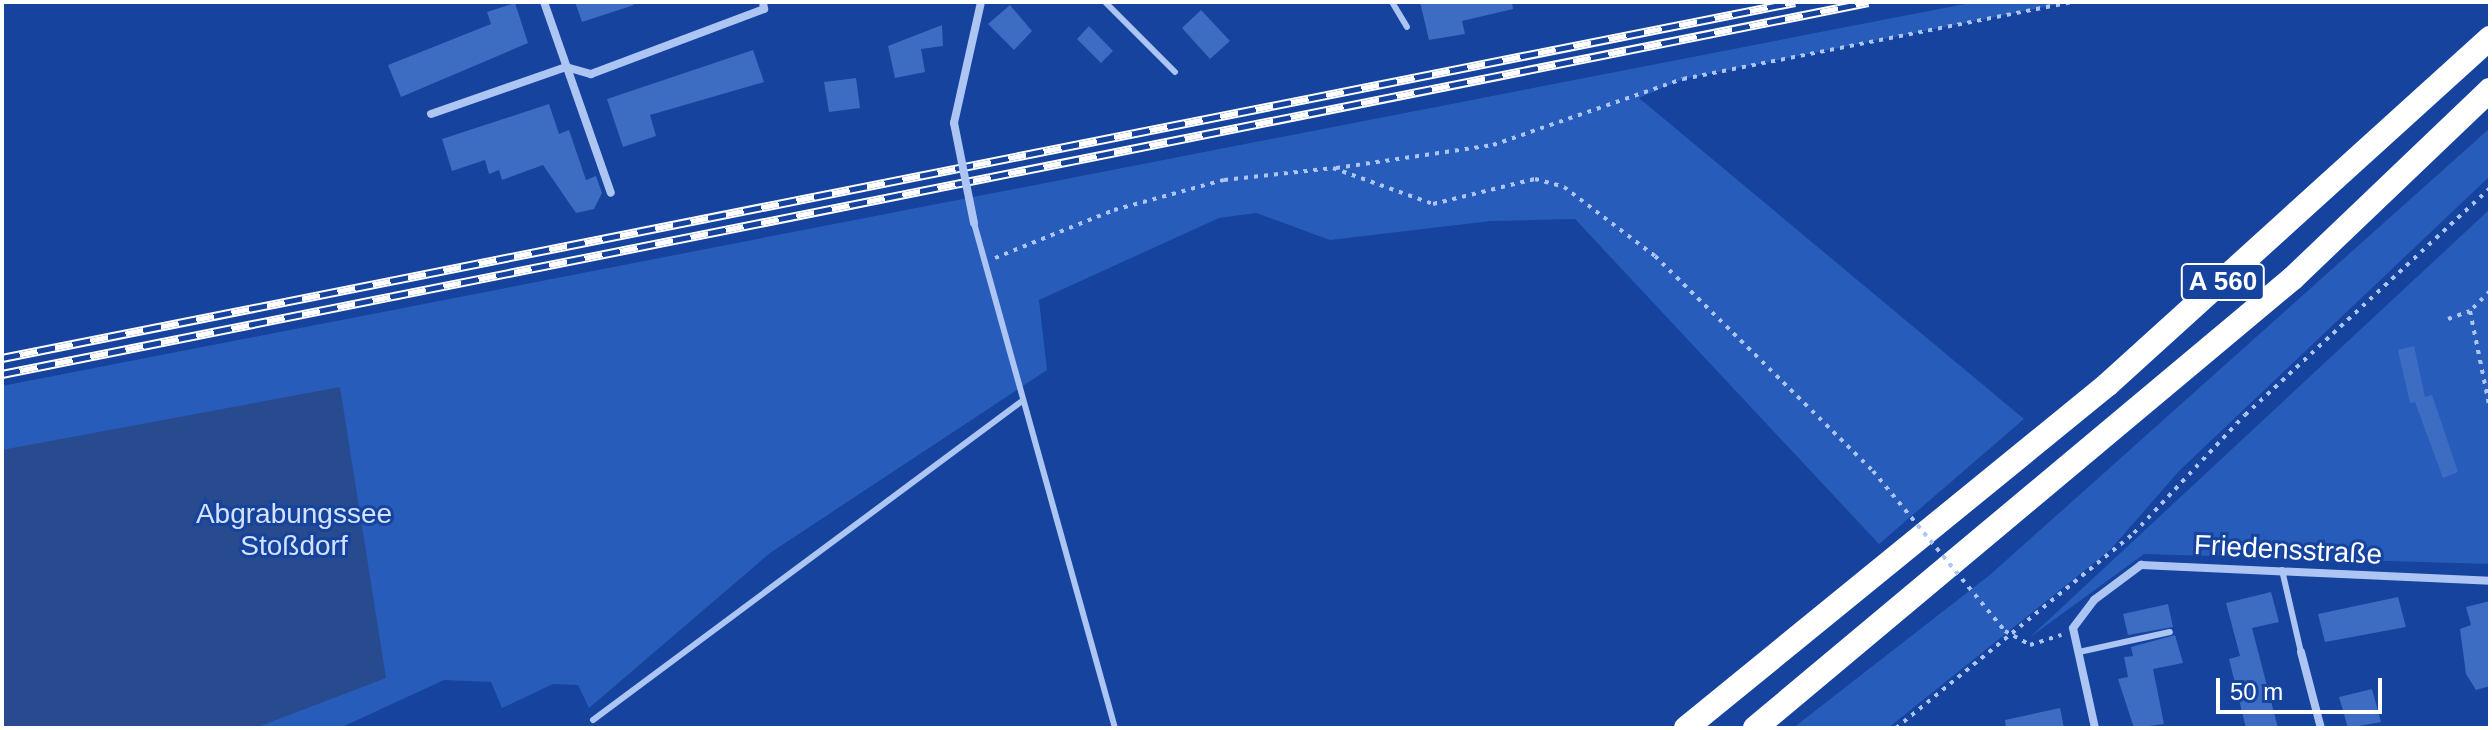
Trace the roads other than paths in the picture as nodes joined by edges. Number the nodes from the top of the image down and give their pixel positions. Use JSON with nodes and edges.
{"nodes":[{"id":1,"x":544,"y":2,"type":"edge"},
{"id":2,"x":763,"y":2,"type":"edge"},
{"id":3,"x":981,"y":2,"type":"edge"},
{"id":4,"x":1105,"y":2,"type":"edge"},
{"id":5,"x":1392,"y":2,"type":"edge"},
{"id":6,"x":1407,"y":27,"type":"dead end"},
{"id":7,"x":2490,"y":38,"type":"edge"},
{"id":8,"x":566,"y":67,"type":"junction"},
{"id":9,"x":1175,"y":72,"type":"dead end"},
{"id":10,"x":2490,"y":90,"type":"edge"},
{"id":11,"x":431,"y":114,"type":"dead end"},
{"id":12,"x":611,"y":193,"type":"dead end"},
{"id":13,"x":974,"y":223,"type":"joint"},
{"id":14,"x":1022,"y":401,"type":"junction"},
{"id":15,"x":2281,"y":569,"type":"junction"},
{"id":16,"x":2490,"y":581,"type":"edge"},
{"id":17,"x":2170,"y":632,"type":"dead end"},
{"id":18,"x":2079,"y":652,"type":"junction"},
{"id":19,"x":2301,"y":652,"type":"joint"},
{"id":20,"x":593,"y":720,"type":"dead end"},
{"id":21,"x":1115,"y":728,"type":"edge"},
{"id":22,"x":1686,"y":728,"type":"edge"},
{"id":23,"x":1755,"y":728,"type":"edge"},
{"id":24,"x":2095,"y":728,"type":"edge"},
{"id":25,"x":2321,"y":728,"type":"edge"}],
"edges":[{"from":1,"to":8,"type":"street"},
{"from":2,"to":8,"type":"street"},
{"from":3,"to":13,"type":"street","bridge":true},
{"from":4,"to":9,"type":"lane"},
{"from":5,"to":6,"type":"lane"},
{"from":7,"to":22,"type":"highway","number":"A 560"},
{"from":8,"to":11,"type":"street"},
{"from":8,"to":12,"type":"street"},
{"from":10,"to":23,"type":"highway","number":"A 560"},
{"from":13,"to":14,"type":"lane"},
{"from":14,"to":20,"type":"lane"},
{"from":14,"to":21,"type":"lane"},
{"from":15,"to":16,"type":"street","name":"Friedensstraße"},
{"from":15,"to":18,"type":"street","name":"Friedensstraße"},
{"from":15,"to":19,"type":"lane"},
{"from":17,"to":18,"type":"lane"},
{"from":18,"to":24,"type":"street"},
{"from":19,"to":25,"type":"street"}]}
